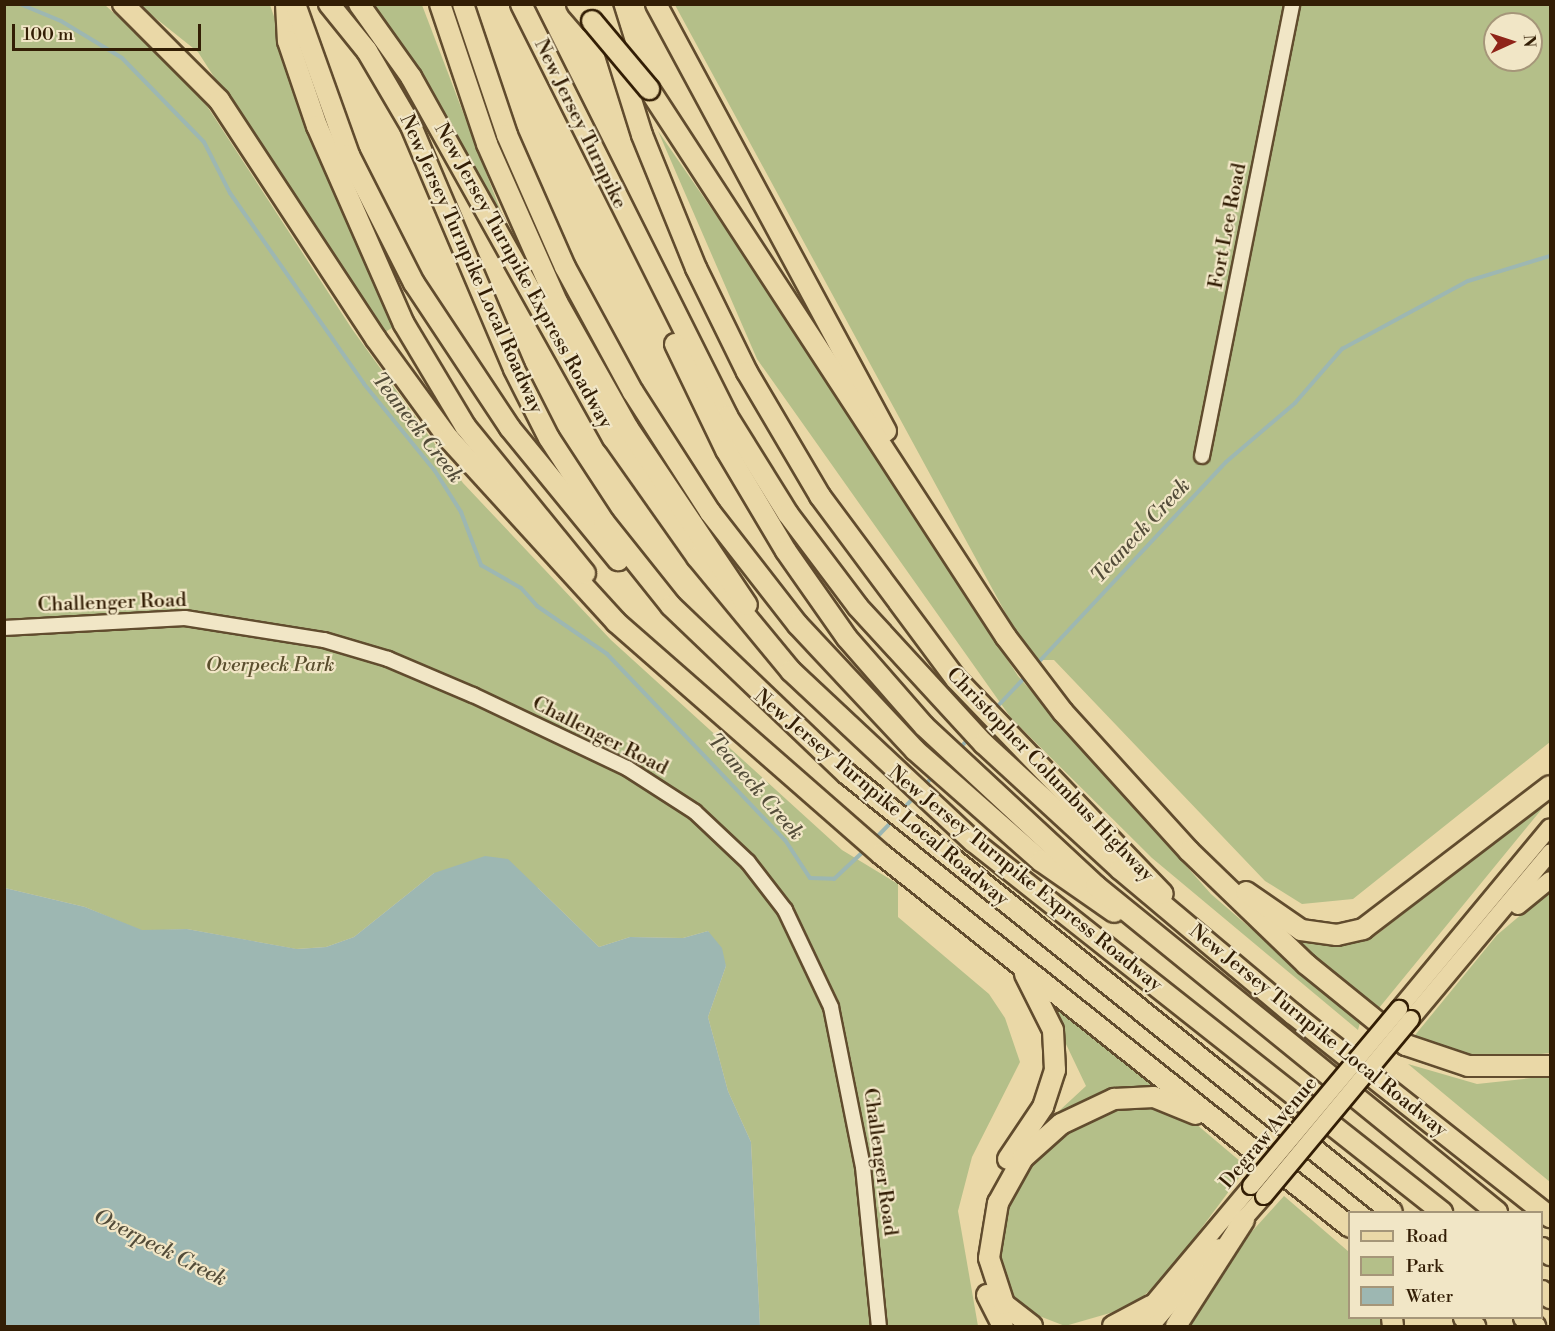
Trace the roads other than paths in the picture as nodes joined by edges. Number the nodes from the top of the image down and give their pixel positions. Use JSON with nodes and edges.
{"nodes":[{"id":1,"x":123,"y":4,"type":"edge"},
{"id":2,"x":285,"y":4,"type":"edge"},
{"id":3,"x":295,"y":4,"type":"edge"},
{"id":4,"x":329,"y":4,"type":"edge"},
{"id":5,"x":359,"y":4,"type":"edge"},
{"id":6,"x":440,"y":4,"type":"edge"},
{"id":7,"x":463,"y":4,"type":"edge"},
{"id":8,"x":521,"y":4,"type":"edge"},
{"id":9,"x":577,"y":4,"type":"edge"},
{"id":10,"x":657,"y":4,"type":"edge"},
{"id":11,"x":1292,"y":4,"type":"edge"},
{"id":12,"x":596,"y":13,"type":"edge"},
{"id":13,"x":637,"y":244,"type":"junction"},
{"id":14,"x":1202,"y":456,"type":"dead end"},
{"id":15,"x":923,"y":506,"type":"junction"},
{"id":16,"x":689,"y":627,"type":"junction"},
{"id":17,"x":4,"y":628,"type":"edge"},
{"id":18,"x":773,"y":651,"type":"junction"},
{"id":19,"x":693,"y":689,"type":"junction"},
{"id":20,"x":1551,"y":786,"type":"edge"},
{"id":21,"x":1167,"y":825,"type":"junction"},
{"id":22,"x":1551,"y":827,"type":"edge"},
{"id":23,"x":1551,"y":854,"type":"edge"},
{"id":24,"x":1551,"y":880,"type":"edge"},
{"id":25,"x":1198,"y":935,"type":"junction"},
{"id":26,"x":1155,"y":936,"type":"junction"},
{"id":27,"x":1463,"y":958,"type":"junction"},
{"id":28,"x":1019,"y":964,"type":"junction"},
{"id":29,"x":1405,"y":1014,"type":"junction"},
{"id":30,"x":1551,"y":1061,"type":"edge"},
{"id":31,"x":1530,"y":1066,"type":"junction"},
{"id":32,"x":1551,"y":1066,"type":"edge"},
{"id":33,"x":1220,"y":1124,"type":"junction"},
{"id":34,"x":1258,"y":1191,"type":"junction"},
{"id":35,"x":1324,"y":1207,"type":"junction"},
{"id":36,"x":1391,"y":1211,"type":"edge"},
{"id":37,"x":1441,"y":1211,"type":"edge"},
{"id":38,"x":1496,"y":1211,"type":"edge"},
{"id":39,"x":1551,"y":1217,"type":"edge"},
{"id":40,"x":1244,"y":1220,"type":"junction"},
{"id":41,"x":1348,"y":1225,"type":"edge"},
{"id":42,"x":1348,"y":1234,"type":"edge"},
{"id":43,"x":1151,"y":1306,"type":"junction"},
{"id":44,"x":879,"y":1326,"type":"edge"},
{"id":45,"x":1003,"y":1326,"type":"edge"},
{"id":46,"x":1032,"y":1326,"type":"edge"},
{"id":47,"x":1113,"y":1326,"type":"edge"},
{"id":48,"x":1134,"y":1326,"type":"edge"},
{"id":49,"x":1151,"y":1326,"type":"edge"},
{"id":50,"x":1176,"y":1326,"type":"edge"}],
"edges":[{"from":1,"to":19,"type":"highway"},
{"from":2,"to":19,"type":"highway"},
{"from":3,"to":16,"type":"highway"},
{"from":4,"to":16,"type":"highway","name":"New Jersey Turnpike Local Roadway"},
{"from":5,"to":18,"type":"highway","name":"New Jersey Turnpike Express Roadway"},
{"from":6,"to":18,"type":"highway"},
{"from":7,"to":26,"type":"highway"},
{"from":8,"to":13,"type":"highway","name":"New Jersey Turnpike"},
{"from":9,"to":12,"type":"highway"},
{"from":10,"to":15,"type":"highway"},
{"from":11,"to":14,"type":"street","name":"Fort Lee Road"},
{"from":12,"to":15,"type":"highway","bridge":true},
{"from":12,"to":25,"type":"highway","name":"Christopher Columbus Highway"},
{"from":13,"to":25,"type":"highway","name":"New Jersey Turnpike Local Roadway"},
{"from":13,"to":26,"type":"highway","name":"New Jersey Turnpike Express Roadway"},
{"from":15,"to":21,"type":"highway"},
{"from":16,"to":36,"type":"highway","name":"New Jersey Turnpike Local Roadway"},
{"from":17,"to":44,"type":"street","name":"Challenger Road"},
{"from":18,"to":37,"type":"highway","name":"New Jersey Turnpike Express Roadway"},
{"from":19,"to":28,"type":"highway"},
{"from":20,"to":21,"type":"highway"},
{"from":21,"to":31,"type":"highway"},
{"from":22,"to":29,"type":"main road","name":"Degraw Avenue"},
{"from":23,"to":27,"type":"main road","name":"Degraw Avenue"},
{"from":24,"to":27,"type":"main road"},
{"from":25,"to":39,"type":"highway","name":"New Jersey Turnpike Local Roadway"},
{"from":26,"to":38,"type":"highway","name":"New Jersey Turnpike Express Roadway"},
{"from":27,"to":29,"type":"main road","name":"Degraw Avenue"},
{"from":28,"to":33,"type":"highway"},
{"from":28,"to":45,"type":"highway"},
{"from":29,"to":34,"type":"main road","name":"Degraw Avenue","bridge":true},
{"from":30,"to":31,"type":"highway"},
{"from":31,"to":32,"type":"highway"},
{"from":33,"to":35,"type":"highway"},
{"from":33,"to":46,"type":"highway"},
{"from":34,"to":40,"type":"main road","name":"Degraw Avenue"},
{"from":34,"to":43,"type":"main road","name":"Degraw Avenue"},
{"from":35,"to":41,"type":"highway"},
{"from":35,"to":42,"type":"highway"},
{"from":40,"to":49,"type":"main road","name":"Degraw Avenue"},
{"from":40,"to":50,"type":"highway"},
{"from":43,"to":47,"type":"highway"},
{"from":43,"to":48,"type":"main road","name":"Degraw Avenue"}]}
